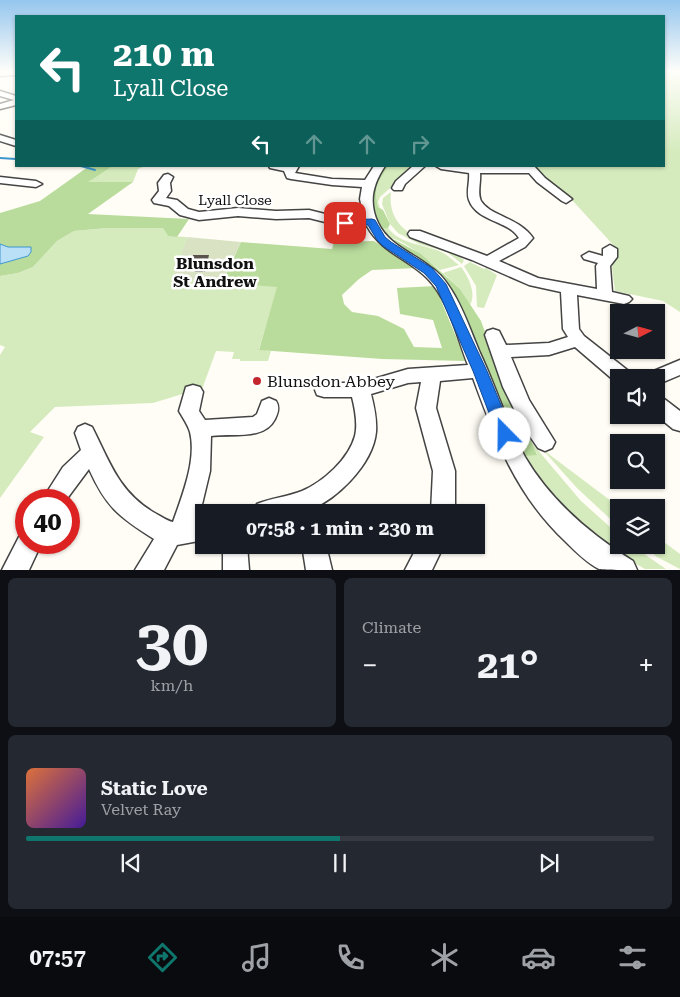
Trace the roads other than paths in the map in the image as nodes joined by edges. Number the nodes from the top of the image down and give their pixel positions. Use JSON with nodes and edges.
{"nodes":[{"id":1,"x":15,"y":102,"type":"edge"},
{"id":2,"x":0,"y":107,"type":"edge"},
{"id":3,"x":0,"y":133,"type":"edge"},
{"id":4,"x":0,"y":137,"type":"edge"},
{"id":5,"x":15,"y":143,"type":"edge"},
{"id":6,"x":379,"y":167,"type":"edge"},
{"id":7,"x":419,"y":167,"type":"edge"},
{"id":8,"x":449,"y":167,"type":"edge"},
{"id":9,"x":293,"y":168,"type":"edge"},
{"id":10,"x":529,"y":168,"type":"edge"},
{"id":11,"x":473,"y":170,"type":"junction"},
{"id":12,"x":168,"y":177,"type":"dead end"},
{"id":13,"x":0,"y":180,"type":"edge"},
{"id":14,"x":36,"y":184,"type":"dead end"},
{"id":15,"x":368,"y":184,"type":"junction"},
{"id":16,"x":398,"y":188,"type":"dead end"},
{"id":17,"x":555,"y":191,"type":"junction"},
{"id":18,"x":541,"y":193,"type":"dead end"},
{"id":19,"x":566,"y":199,"type":"dead end"},
{"id":20,"x":372,"y":222,"type":"junction"},
{"id":21,"x":415,"y":234,"type":"dead end"},
{"id":22,"x":589,"y":256,"type":"dead end"},
{"id":23,"x":488,"y":262,"type":"junction"},
{"id":24,"x":569,"y":290,"type":"junction"},
{"id":25,"x":605,"y":296,"type":"junction"},
{"id":26,"x":624,"y":299,"type":"dead end"},
{"id":27,"x":578,"y":340,"type":"junction"},
{"id":28,"x":680,"y":367,"type":"edge"},
{"id":29,"x":613,"y":369,"type":"edge"},
{"id":30,"x":480,"y":371,"type":"junction"},
{"id":31,"x":665,"y":374,"type":"edge"},
{"id":32,"x":432,"y":375,"type":"junction"},
{"id":33,"x":324,"y":390,"type":"dead end"},
{"id":34,"x":360,"y":390,"type":"junction"},
{"id":35,"x":193,"y":392,"type":"dead end"},
{"id":36,"x":269,"y":406,"type":"dead end"},
{"id":37,"x":665,"y":411,"type":"edge"},
{"id":38,"x":680,"y":423,"type":"edge"},
{"id":39,"x":200,"y":430,"type":"junction"},
{"id":40,"x":545,"y":442,"type":"dead end"},
{"id":41,"x":61,"y":489,"type":"edge"},
{"id":42,"x":308,"y":504,"type":"edge"},
{"id":43,"x":444,"y":504,"type":"edge"},
{"id":44,"x":185,"y":532,"type":"edge"},
{"id":45,"x":24,"y":554,"type":"edge"},
{"id":46,"x":235,"y":554,"type":"edge"},
{"id":47,"x":316,"y":554,"type":"edge"},
{"id":48,"x":427,"y":554,"type":"edge"},
{"id":49,"x":15,"y":570,"type":"edge"},
{"id":50,"x":148,"y":570,"type":"edge"},
{"id":51,"x":236,"y":570,"type":"edge"},
{"id":52,"x":319,"y":570,"type":"edge"},
{"id":53,"x":418,"y":570,"type":"edge"},
{"id":54,"x":624,"y":570,"type":"edge"}],
"edges":[{"from":1,"to":2,"type":"street"},
{"from":3,"to":4,"type":"street"},
{"from":4,"to":5,"type":"street"},
{"from":6,"to":15,"type":"street"},
{"from":7,"to":16,"type":"street"},
{"from":8,"to":11,"type":"street"},
{"from":9,"to":15,"type":"street"},
{"from":10,"to":11,"type":"street"},
{"from":10,"to":17,"type":"street"},
{"from":11,"to":23,"type":"street"},
{"from":12,"to":20,"type":"street","name":"Lyall Close"},
{"from":13,"to":14,"type":"street"},
{"from":15,"to":20,"type":"street"},
{"from":17,"to":18,"type":"street"},
{"from":17,"to":19,"type":"street"},
{"from":20,"to":30,"type":"street"},
{"from":21,"to":23,"type":"street"},
{"from":22,"to":25,"type":"street"},
{"from":23,"to":24,"type":"street"},
{"from":24,"to":25,"type":"street"},
{"from":24,"to":27,"type":"street"},
{"from":25,"to":26,"type":"street"},
{"from":27,"to":29,"type":"street"},
{"from":27,"to":40,"type":"street"},
{"from":28,"to":31,"type":"street"},
{"from":30,"to":32,"type":"street"},
{"from":30,"to":54,"type":"street"},
{"from":32,"to":34,"type":"street"},
{"from":32,"to":43,"type":"street"},
{"from":33,"to":34,"type":"street"},
{"from":34,"to":42,"type":"street"},
{"from":35,"to":39,"type":"street"},
{"from":36,"to":39,"type":"street"},
{"from":37,"to":38,"type":"street"},
{"from":39,"to":44,"type":"street"},
{"from":41,"to":44,"type":"street"},
{"from":44,"to":50,"type":"street"},
{"from":45,"to":49,"type":"street"},
{"from":46,"to":51,"type":"street"},
{"from":47,"to":52,"type":"street"},
{"from":48,"to":53,"type":"street"}]}
